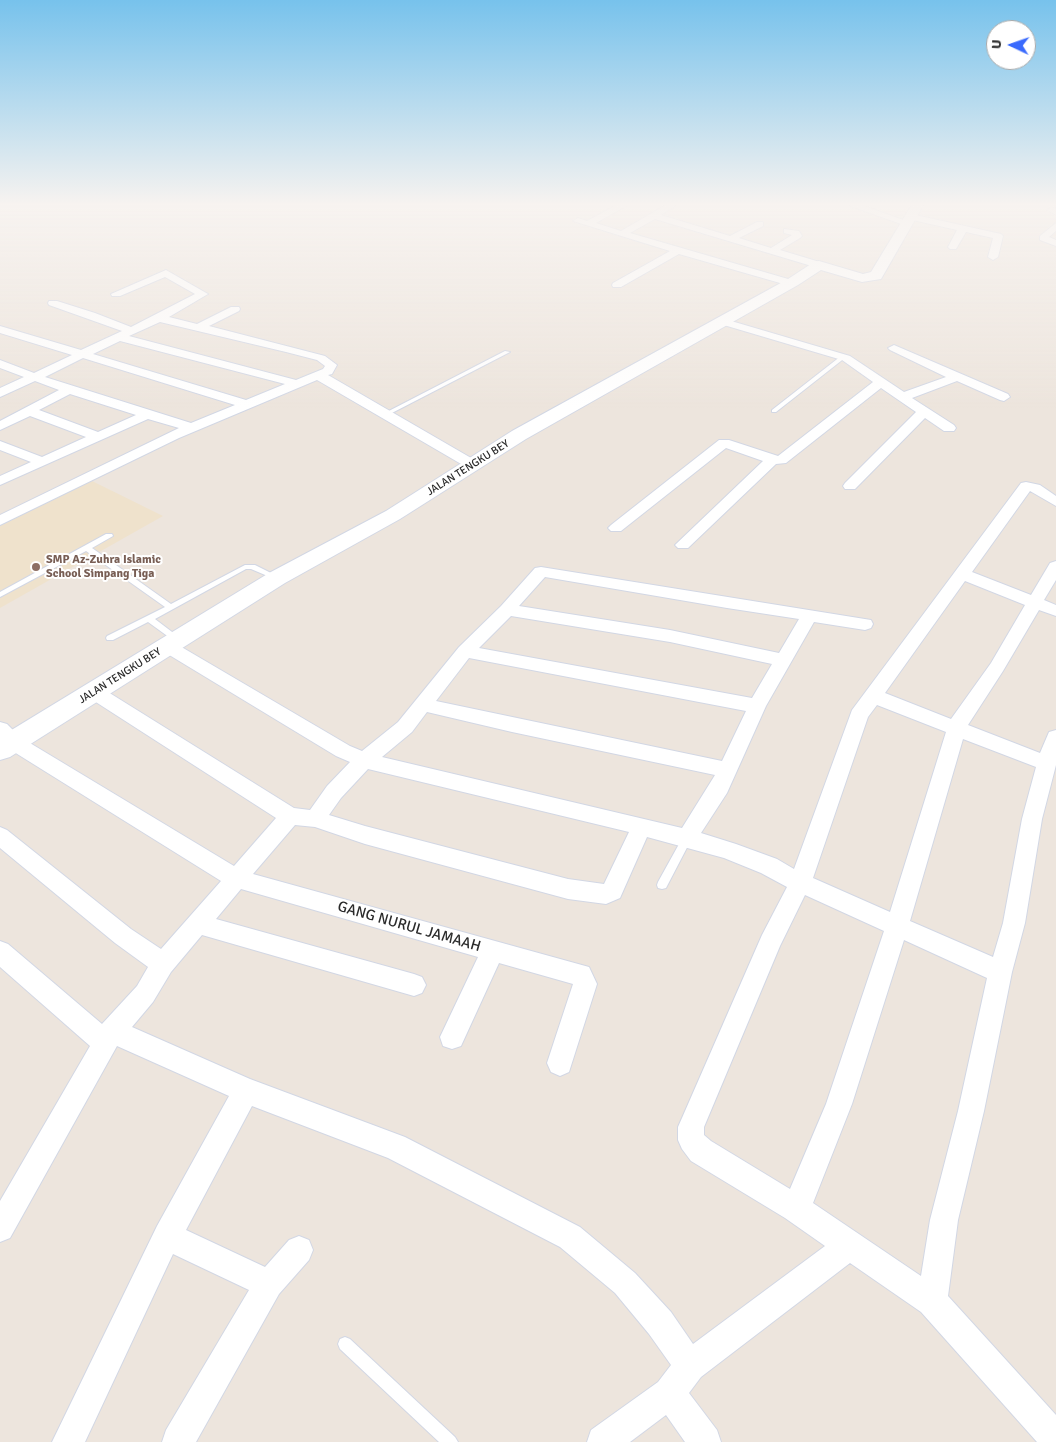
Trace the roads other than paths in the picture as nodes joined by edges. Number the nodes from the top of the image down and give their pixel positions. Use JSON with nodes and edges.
{"nodes":[{"id":1,"x":165,"y":273,"type":"edge"},
{"id":2,"x":167,"y":273,"type":"edge"},
{"id":3,"x":638,"y":273,"type":"edge"},
{"id":4,"x":756,"y":273,"type":"edge"},
{"id":5,"x":806,"y":273,"type":"edge"},
{"id":6,"x":846,"y":273,"type":"edge"},
{"id":7,"x":878,"y":273,"type":"edge"},
{"id":8,"x":791,"y":283,"type":"junction"},
{"id":9,"x":617,"y":285,"type":"dead end"},
{"id":10,"x":116,"y":294,"type":"dead end"},
{"id":11,"x":53,"y":303,"type":"dead end"},
{"id":12,"x":235,"y":309,"type":"dead end"},
{"id":13,"x":159,"y":318,"type":"junction"},
{"id":14,"x":217,"y":318,"type":"junction"},
{"id":15,"x":721,"y":321,"type":"junction"},
{"id":16,"x":199,"y":327,"type":"junction"},
{"id":17,"x":0,"y":329,"type":"edge"},
{"id":18,"x":131,"y":331,"type":"junction"},
{"id":19,"x":118,"y":337,"type":"junction"},
{"id":20,"x":246,"y":338,"type":"junction"},
{"id":21,"x":894,"y":348,"type":"dead end"},
{"id":22,"x":507,"y":352,"type":"dead end"},
{"id":23,"x":81,"y":354,"type":"junction"},
{"id":24,"x":843,"y":357,"type":"junction"},
{"id":25,"x":0,"y":364,"type":"edge"},
{"id":26,"x":318,"y":375,"type":"junction"},
{"id":27,"x":34,"y":376,"type":"junction"},
{"id":28,"x":957,"y":377,"type":"junction"},
{"id":29,"x":880,"y":382,"type":"junction"},
{"id":30,"x":297,"y":384,"type":"junction"},
{"id":31,"x":70,"y":390,"type":"junction"},
{"id":32,"x":0,"y":393,"type":"edge"},
{"id":33,"x":902,"y":397,"type":"junction"},
{"id":34,"x":1004,"y":397,"type":"dead end"},
{"id":35,"x":248,"y":405,"type":"junction"},
{"id":36,"x":774,"y":411,"type":"dead end"},
{"id":37,"x":28,"y":412,"type":"junction"},
{"id":38,"x":924,"y":412,"type":"junction"},
{"id":39,"x":148,"y":414,"type":"junction"},
{"id":40,"x":386,"y":414,"type":"junction"},
{"id":41,"x":0,"y":426,"type":"edge"},
{"id":42,"x":192,"y":428,"type":"junction"},
{"id":43,"x":948,"y":428,"type":"dead end"},
{"id":44,"x":99,"y":437,"type":"junction"},
{"id":45,"x":0,"y":445,"type":"edge"},
{"id":46,"x":772,"y":460,"type":"junction"},
{"id":47,"x":43,"y":462,"type":"junction"},
{"id":48,"x":473,"y":465,"type":"junction"},
{"id":49,"x":0,"y":481,"type":"edge"},
{"id":50,"x":850,"y":486,"type":"dead end"},
{"id":51,"x":1056,"y":502,"type":"edge"},
{"id":52,"x":0,"y":521,"type":"edge"},
{"id":53,"x":616,"y":528,"type":"dead end"},
{"id":54,"x":109,"y":536,"type":"dead end"},
{"id":55,"x":682,"y":545,"type":"dead end"},
{"id":56,"x":88,"y":549,"type":"junction"},
{"id":57,"x":1056,"y":566,"type":"edge"},
{"id":58,"x":961,"y":573,"type":"junction"},
{"id":59,"x":277,"y":578,"type":"junction"},
{"id":60,"x":0,"y":595,"type":"edge"},
{"id":61,"x":1034,"y":602,"type":"junction"},
{"id":62,"x":171,"y":608,"type":"junction"},
{"id":63,"x":507,"y":610,"type":"junction"},
{"id":64,"x":1056,"y":611,"type":"edge"},
{"id":65,"x":809,"y":616,"type":"junction"},
{"id":66,"x":149,"y":620,"type":"junction"},
{"id":67,"x":865,"y":624,"type":"dead end"},
{"id":68,"x":110,"y":638,"type":"dead end"},
{"id":69,"x":172,"y":643,"type":"junction"},
{"id":70,"x":465,"y":651,"type":"junction"},
{"id":71,"x":783,"y":660,"type":"junction"},
{"id":72,"x":94,"y":692,"type":"junction"},
{"id":73,"x":873,"y":696,"type":"junction"},
{"id":74,"x":422,"y":704,"type":"junction"},
{"id":75,"x":757,"y":706,"type":"junction"},
{"id":76,"x":957,"y":730,"type":"junction"},
{"id":77,"x":1056,"y":737,"type":"edge"},
{"id":78,"x":4,"y":740,"type":"edge"},
{"id":79,"x":364,"y":760,"type":"junction"},
{"id":80,"x":1046,"y":763,"type":"junction"},
{"id":81,"x":726,"y":770,"type":"junction"},
{"id":82,"x":290,"y":816,"type":"junction"},
{"id":83,"x":315,"y":820,"type":"junction"},
{"id":84,"x":641,"y":828,"type":"junction"},
{"id":85,"x":0,"y":836,"type":"edge"},
{"id":86,"x":687,"y":838,"type":"junction"},
{"id":87,"x":237,"y":879,"type":"junction"},
{"id":88,"x":800,"y":883,"type":"junction"},
{"id":89,"x":662,"y":885,"type":"dead end"},
{"id":90,"x":199,"y":924,"type":"junction"},
{"id":91,"x":897,"y":926,"type":"junction"},
{"id":92,"x":492,"y":950,"type":"junction"},
{"id":93,"x":0,"y":952,"type":"edge"},
{"id":94,"x":163,"y":964,"type":"junction"},
{"id":95,"x":1000,"y":972,"type":"junction"},
{"id":96,"x":581,"y":975,"type":"joint"},
{"id":97,"x":414,"y":985,"type":"dead end"},
{"id":98,"x":112,"y":1031,"type":"junction"},
{"id":99,"x":452,"y":1038,"type":"dead end"},
{"id":100,"x":560,"y":1063,"type":"dead end"},
{"id":101,"x":246,"y":1091,"type":"junction"},
{"id":102,"x":796,"y":1208,"type":"junction"},
{"id":103,"x":4,"y":1210,"type":"edge"},
{"id":104,"x":167,"y":1236,"type":"junction"},
{"id":105,"x":850,"y":1245,"type":"junction"},
{"id":106,"x":299,"y":1250,"type":"dead end"},
{"id":107,"x":269,"y":1284,"type":"junction"},
{"id":108,"x":932,"y":1301,"type":"junction"},
{"id":109,"x":345,"y":1344,"type":"dead end"},
{"id":110,"x":690,"y":1366,"type":"junction"},
{"id":111,"x":669,"y":1393,"type":"junction"},
{"id":112,"x":1056,"y":1439,"type":"edge"},
{"id":113,"x":68,"y":1442,"type":"edge"},
{"id":114,"x":178,"y":1442,"type":"edge"},
{"id":115,"x":450,"y":1442,"type":"edge"},
{"id":116,"x":603,"y":1442,"type":"edge"},
{"id":117,"x":705,"y":1442,"type":"edge"}],
"edges":[{"from":1,"to":10,"type":"street"},
{"from":2,"to":13,"type":"street"},
{"from":3,"to":9,"type":"street"},
{"from":4,"to":8,"type":"street"},
{"from":5,"to":8,"type":"main road","name":"JALAN TENGKU BEY"},
{"from":6,"to":7,"type":"main road"},
{"from":8,"to":15,"type":"main road","name":"JALAN TENGKU BEY"},
{"from":11,"to":18,"type":"street"},
{"from":12,"to":14,"type":"street"},
{"from":13,"to":16,"type":"street"},
{"from":13,"to":18,"type":"street"},
{"from":14,"to":16,"type":"street"},
{"from":14,"to":20,"type":"street"},
{"from":15,"to":24,"type":"street"},
{"from":15,"to":48,"type":"main road","name":"JALAN TENGKU BEY"},
{"from":16,"to":20,"type":"street"},
{"from":17,"to":23,"type":"street"},
{"from":18,"to":19,"type":"street"},
{"from":19,"to":23,"type":"street"},
{"from":19,"to":30,"type":"street"},
{"from":20,"to":26,"type":"street"},
{"from":21,"to":28,"type":"street"},
{"from":22,"to":40,"type":"lane"},
{"from":23,"to":27,"type":"street"},
{"from":23,"to":35,"type":"street"},
{"from":24,"to":29,"type":"street"},
{"from":24,"to":36,"type":"lane"},
{"from":25,"to":27,"type":"street"},
{"from":26,"to":30,"type":"street"},
{"from":26,"to":40,"type":"street"},
{"from":27,"to":31,"type":"street"},
{"from":27,"to":32,"type":"street"},
{"from":28,"to":33,"type":"street"},
{"from":28,"to":34,"type":"street"},
{"from":29,"to":33,"type":"street"},
{"from":29,"to":46,"type":"street"},
{"from":30,"to":35,"type":"street"},
{"from":31,"to":37,"type":"street"},
{"from":31,"to":39,"type":"street"},
{"from":33,"to":38,"type":"street"},
{"from":35,"to":42,"type":"street"},
{"from":37,"to":41,"type":"street"},
{"from":37,"to":44,"type":"street"},
{"from":38,"to":43,"type":"street"},
{"from":38,"to":50,"type":"street"},
{"from":39,"to":42,"type":"street"},
{"from":39,"to":44,"type":"street"},
{"from":40,"to":48,"type":"street"},
{"from":42,"to":52,"type":"street"},
{"from":44,"to":47,"type":"street"},
{"from":45,"to":47,"type":"street"},
{"from":46,"to":53,"type":"street"},
{"from":46,"to":55,"type":"street"},
{"from":47,"to":49,"type":"street"},
{"from":48,"to":59,"type":"main road","name":"JALAN TENGKU BEY"},
{"from":51,"to":58,"type":"street"},
{"from":54,"to":56,"type":"lane"},
{"from":56,"to":60,"type":"lane"},
{"from":56,"to":62,"type":"lane"},
{"from":57,"to":61,"type":"street"},
{"from":58,"to":61,"type":"street"},
{"from":58,"to":73,"type":"street"},
{"from":59,"to":62,"type":"lane"},
{"from":59,"to":69,"type":"main road","name":"JALAN TENGKU BEY"},
{"from":61,"to":64,"type":"street"},
{"from":61,"to":76,"type":"street"},
{"from":62,"to":66,"type":"lane"},
{"from":63,"to":65,"type":"street"},
{"from":63,"to":70,"type":"street"},
{"from":63,"to":71,"type":"street"},
{"from":65,"to":67,"type":"street"},
{"from":65,"to":71,"type":"street"},
{"from":66,"to":68,"type":"lane"},
{"from":66,"to":69,"type":"lane"},
{"from":69,"to":72,"type":"main road","name":"JALAN TENGKU BEY"},
{"from":69,"to":79,"type":"street"},
{"from":70,"to":74,"type":"street"},
{"from":70,"to":75,"type":"street"},
{"from":71,"to":75,"type":"street"},
{"from":72,"to":78,"type":"main road","name":"JALAN TENGKU BEY"},
{"from":72,"to":82,"type":"street"},
{"from":73,"to":76,"type":"street"},
{"from":73,"to":88,"type":"street"},
{"from":74,"to":79,"type":"street"},
{"from":74,"to":81,"type":"street"},
{"from":75,"to":81,"type":"street"},
{"from":76,"to":80,"type":"street"},
{"from":76,"to":91,"type":"street"},
{"from":77,"to":80,"type":"street"},
{"from":78,"to":87,"type":"street","name":"GANG NURUL JAMAAH"},
{"from":79,"to":83,"type":"street"},
{"from":79,"to":84,"type":"street"},
{"from":80,"to":95,"type":"street"},
{"from":81,"to":86,"type":"street"},
{"from":82,"to":83,"type":"street"},
{"from":82,"to":87,"type":"street"},
{"from":83,"to":84,"type":"street"},
{"from":84,"to":86,"type":"street"},
{"from":85,"to":94,"type":"street"},
{"from":86,"to":88,"type":"street"},
{"from":86,"to":89,"type":"lane"},
{"from":87,"to":90,"type":"street"},
{"from":87,"to":92,"type":"street","name":"GANG NURUL JAMAAH"},
{"from":88,"to":91,"type":"street"},
{"from":88,"to":102,"type":"street"},
{"from":90,"to":94,"type":"street"},
{"from":90,"to":97,"type":"street"},
{"from":91,"to":95,"type":"street"},
{"from":91,"to":102,"type":"street"},
{"from":92,"to":96,"type":"street","name":"GANG NURUL JAMAAH"},
{"from":92,"to":99,"type":"street"},
{"from":93,"to":98,"type":"street"},
{"from":94,"to":98,"type":"street"},
{"from":95,"to":108,"type":"street"},
{"from":96,"to":100,"type":"street"},
{"from":98,"to":101,"type":"street"},
{"from":98,"to":103,"type":"street"},
{"from":101,"to":104,"type":"street"},
{"from":101,"to":110,"type":"street"},
{"from":102,"to":105,"type":"street"},
{"from":104,"to":107,"type":"street"},
{"from":104,"to":113,"type":"street"},
{"from":105,"to":108,"type":"street"},
{"from":105,"to":110,"type":"street"},
{"from":106,"to":107,"type":"street"},
{"from":107,"to":114,"type":"street"},
{"from":108,"to":112,"type":"street"},
{"from":109,"to":115,"type":"lane"},
{"from":110,"to":111,"type":"street"},
{"from":111,"to":116,"type":"street"},
{"from":111,"to":117,"type":"street"}]}
